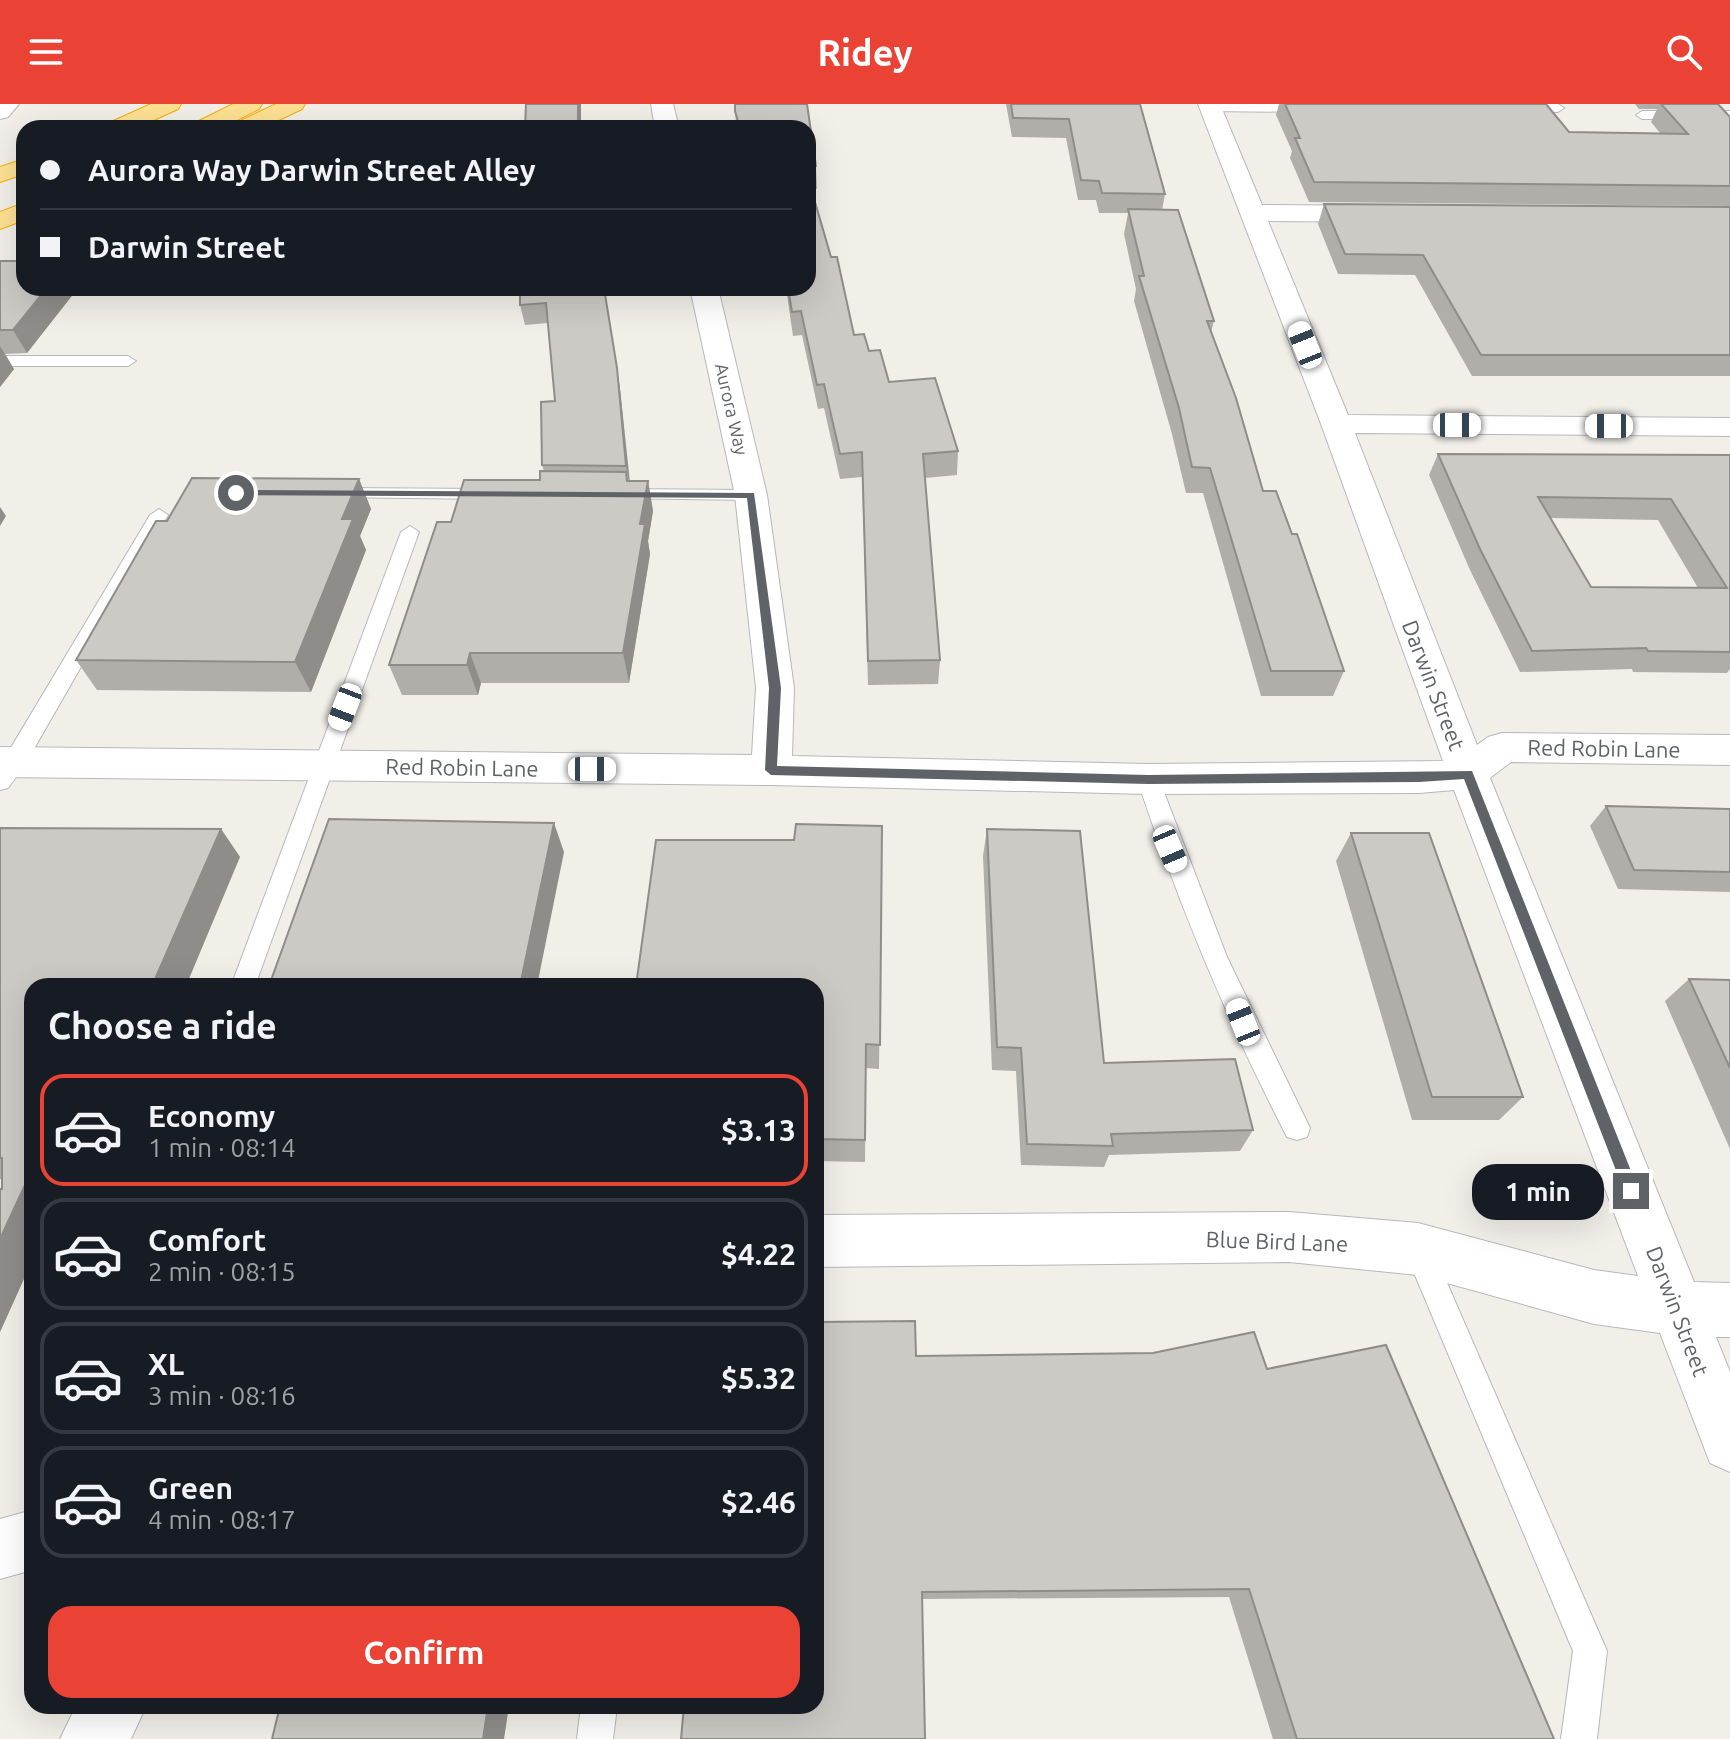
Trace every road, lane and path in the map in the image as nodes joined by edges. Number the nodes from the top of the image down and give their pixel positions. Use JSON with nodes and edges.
{"nodes":[{"id":1,"x":8,"y":104,"type":"edge"},
{"id":2,"x":168,"y":104,"type":"edge"},
{"id":3,"x":251,"y":104,"type":"edge"},
{"id":4,"x":294,"y":104,"type":"edge"},
{"id":5,"x":1554,"y":104,"type":"edge"},
{"id":6,"x":1210,"y":106,"type":"edge"},
{"id":7,"x":1321,"y":108,"type":"edge"},
{"id":8,"x":1495,"y":108,"type":"edge"},
{"id":9,"x":0,"y":112,"type":"edge"},
{"id":10,"x":1642,"y":115,"type":"dead end"},
{"id":11,"x":1730,"y":115,"type":"edge"},
{"id":12,"x":134,"y":120,"type":"edge"},
{"id":13,"x":219,"y":120,"type":"edge"},
{"id":14,"x":261,"y":120,"type":"edge"},
{"id":15,"x":1253,"y":213,"type":"junction"},
{"id":16,"x":1412,"y":214,"type":"edge"},
{"id":17,"x":706,"y":296,"type":"edge"},
{"id":18,"x":0,"y":361,"type":"edge"},
{"id":19,"x":128,"y":361,"type":"dead end"},
{"id":20,"x":1336,"y":424,"type":"junction"},
{"id":21,"x":1730,"y":427,"type":"edge"},
{"id":22,"x":315,"y":493,"type":"edge"},
{"id":23,"x":504,"y":494,"type":"edge"},
{"id":24,"x":599,"y":494,"type":"edge"},
{"id":25,"x":751,"y":495,"type":"junction"},
{"id":26,"x":159,"y":515,"type":"dead end"},
{"id":27,"x":410,"y":532,"type":"dead end"},
{"id":28,"x":1730,"y":750,"type":"edge"},
{"id":29,"x":323,"y":766,"type":"junction"},
{"id":30,"x":5,"y":769,"type":"edge"},
{"id":31,"x":771,"y":770,"type":"junction"},
{"id":32,"x":1468,"y":774,"type":"junction"},
{"id":33,"x":1148,"y":779,"type":"junction"},
{"id":34,"x":246,"y":978,"type":"edge"},
{"id":35,"x":1297,"y":1128,"type":"dead end"},
{"id":36,"x":824,"y":1241,"type":"edge"},
{"id":37,"x":1418,"y":1249,"type":"junction"},
{"id":38,"x":1678,"y":1309,"type":"junction"},
{"id":39,"x":1730,"y":1310,"type":"edge"},
{"id":40,"x":1730,"y":1443,"type":"edge"},
{"id":41,"x":24,"y":1542,"type":"edge"},
{"id":42,"x":0,"y":1549,"type":"edge"},
{"id":43,"x":109,"y":1714,"type":"edge"},
{"id":44,"x":598,"y":1714,"type":"edge"},
{"id":45,"x":93,"y":1739,"type":"edge"},
{"id":46,"x":595,"y":1739,"type":"edge"},
{"id":47,"x":1579,"y":1739,"type":"edge"}],
"edges":[{"from":1,"to":9,"type":"street"},
{"from":2,"to":12,"type":"highway"},
{"from":3,"to":13,"type":"highway"},
{"from":4,"to":14,"type":"highway"},
{"from":5,"to":8,"type":"lane"},
{"from":6,"to":7,"type":"lane"},
{"from":6,"to":15,"type":"street","name":"Darwin Street"},
{"from":10,"to":11,"type":"lane"},
{"from":15,"to":16,"type":"street"},
{"from":15,"to":20,"type":"street","name":"Darwin Street"},
{"from":17,"to":25,"type":"street","name":"Aurora Way"},
{"from":18,"to":19,"type":"lane"},
{"from":20,"to":21,"type":"street"},
{"from":20,"to":32,"type":"street","name":"Darwin Street"},
{"from":22,"to":23,"type":"lane"},
{"from":24,"to":25,"type":"lane"},
{"from":25,"to":31,"type":"street","name":"Aurora Way"},
{"from":26,"to":30,"type":"lane"},
{"from":27,"to":29,"type":"lane"},
{"from":28,"to":32,"type":"street","name":"Red Robin Lane"},
{"from":29,"to":30,"type":"street","name":"Red Robin Lane"},
{"from":29,"to":31,"type":"street","name":"Red Robin Lane"},
{"from":29,"to":34,"type":"lane"},
{"from":31,"to":33,"type":"street","name":"Red Robin Lane"},
{"from":32,"to":33,"type":"street","name":"Red Robin Lane"},
{"from":32,"to":38,"type":"street","name":"Darwin Street"},
{"from":33,"to":35,"type":"lane"},
{"from":36,"to":37,"type":"street","name":"Blue Bird Lane"},
{"from":37,"to":38,"type":"street","name":"Blue Bird Lane"},
{"from":37,"to":47,"type":"lane"},
{"from":38,"to":39,"type":"street","name":"Blue Bird Lane"},
{"from":38,"to":40,"type":"street","name":"Darwin Street"},
{"from":41,"to":42,"type":"street"},
{"from":43,"to":45,"type":"street"},
{"from":44,"to":46,"type":"lane"}]}
